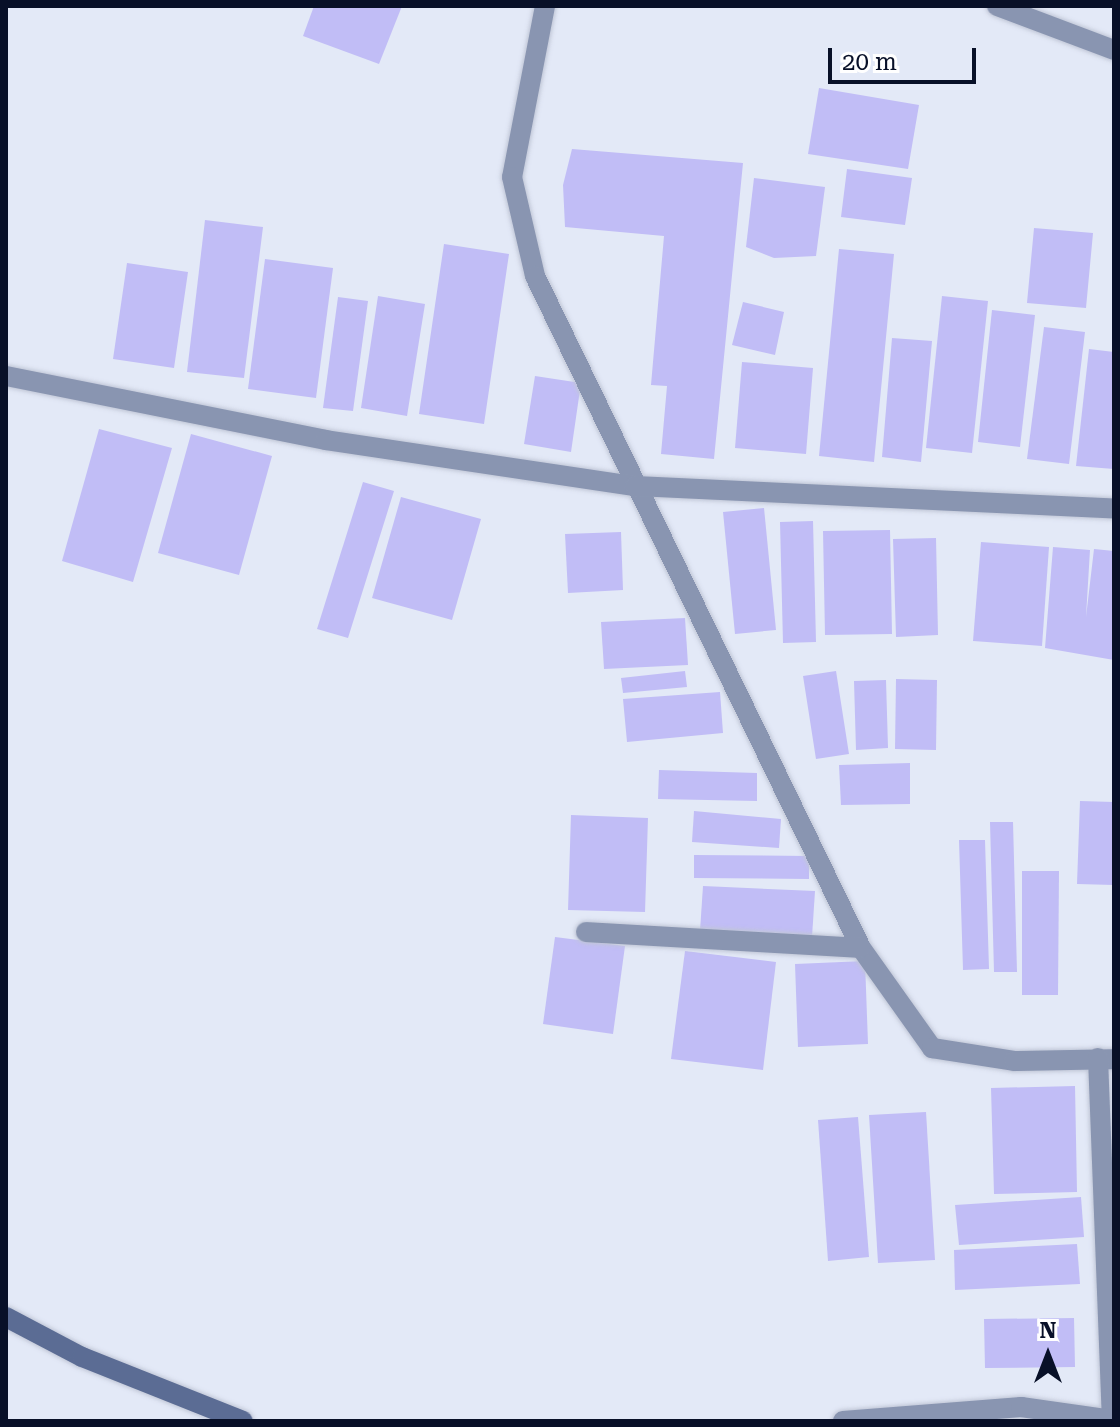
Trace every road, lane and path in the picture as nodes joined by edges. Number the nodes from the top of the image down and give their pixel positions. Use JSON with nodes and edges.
{"nodes":[{"id":1,"x":545,"y":6,"type":"edge"},
{"id":2,"x":997,"y":6,"type":"edge"},
{"id":3,"x":1114,"y":50,"type":"edge"},
{"id":4,"x":6,"y":376,"type":"edge"},
{"id":5,"x":635,"y":486,"type":"junction"},
{"id":6,"x":1114,"y":509,"type":"edge"},
{"id":7,"x":586,"y":932,"type":"dead end"},
{"id":8,"x":861,"y":948,"type":"junction"},
{"id":9,"x":1106,"y":1058,"type":"edge"},
{"id":10,"x":6,"y":1317,"type":"edge"},
{"id":11,"x":1113,"y":1420,"type":"edge"},
{"id":12,"x":243,"y":1421,"type":"edge"},
{"id":13,"x":843,"y":1421,"type":"edge"}],
"edges":[{"from":1,"to":5,"type":"street"},
{"from":2,"to":3,"type":"street"},
{"from":4,"to":5,"type":"street"},
{"from":5,"to":6,"type":"street"},
{"from":5,"to":8,"type":"street"},
{"from":7,"to":8,"type":"street"},
{"from":8,"to":9,"type":"street"},
{"from":9,"to":11,"type":"street"},
{"from":10,"to":12,"type":"main road"},
{"from":11,"to":13,"type":"street"}]}
